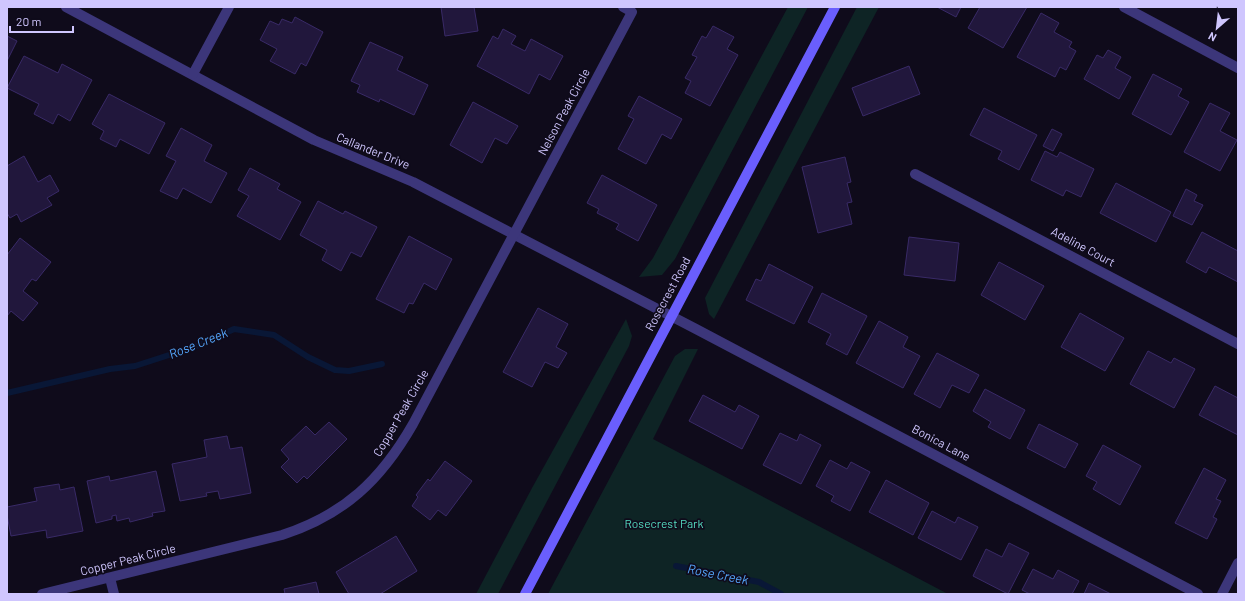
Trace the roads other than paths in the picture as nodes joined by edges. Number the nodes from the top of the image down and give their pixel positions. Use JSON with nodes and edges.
{"nodes":[{"id":1,"x":66,"y":7,"type":"edge"},
{"id":2,"x":229,"y":7,"type":"edge"},
{"id":3,"x":623,"y":7,"type":"edge"},
{"id":4,"x":835,"y":7,"type":"edge"},
{"id":5,"x":1124,"y":7,"type":"edge"},
{"id":6,"x":1238,"y":68,"type":"edge"},
{"id":7,"x":193,"y":74,"type":"junction"},
{"id":8,"x":915,"y":174,"type":"dead end"},
{"id":9,"x":514,"y":234,"type":"junction"},
{"id":10,"x":671,"y":316,"type":"junction"},
{"id":11,"x":1238,"y":344,"type":"edge"},
{"id":12,"x":1238,"y":563,"type":"edge"},
{"id":13,"x":110,"y":578,"type":"junction"},
{"id":14,"x":42,"y":594,"type":"edge"},
{"id":15,"x":114,"y":594,"type":"edge"},
{"id":16,"x":524,"y":594,"type":"edge"},
{"id":17,"x":1198,"y":594,"type":"edge"},
{"id":18,"x":1222,"y":594,"type":"edge"}],
"edges":[{"from":1,"to":7,"type":"street","name":"Callander Drive"},
{"from":2,"to":7,"type":"street"},
{"from":3,"to":9,"type":"street","name":"Nelson Peak Circle"},
{"from":4,"to":10,"type":"main road","name":"Rosecrest Road"},
{"from":5,"to":6,"type":"street"},
{"from":7,"to":9,"type":"street","name":"Callander Drive"},
{"from":8,"to":11,"type":"street","name":"Adeline Court"},
{"from":9,"to":10,"type":"street","name":"Callander Drive"},
{"from":9,"to":13,"type":"street","name":"Copper Peak Circle"},
{"from":10,"to":16,"type":"main road","name":"Rosecrest Road"},
{"from":10,"to":17,"type":"street","name":"Bonica Lane"},
{"from":12,"to":18,"type":"street"},
{"from":13,"to":14,"type":"street","name":"Copper Peak Circle"},
{"from":13,"to":15,"type":"street"}]}
